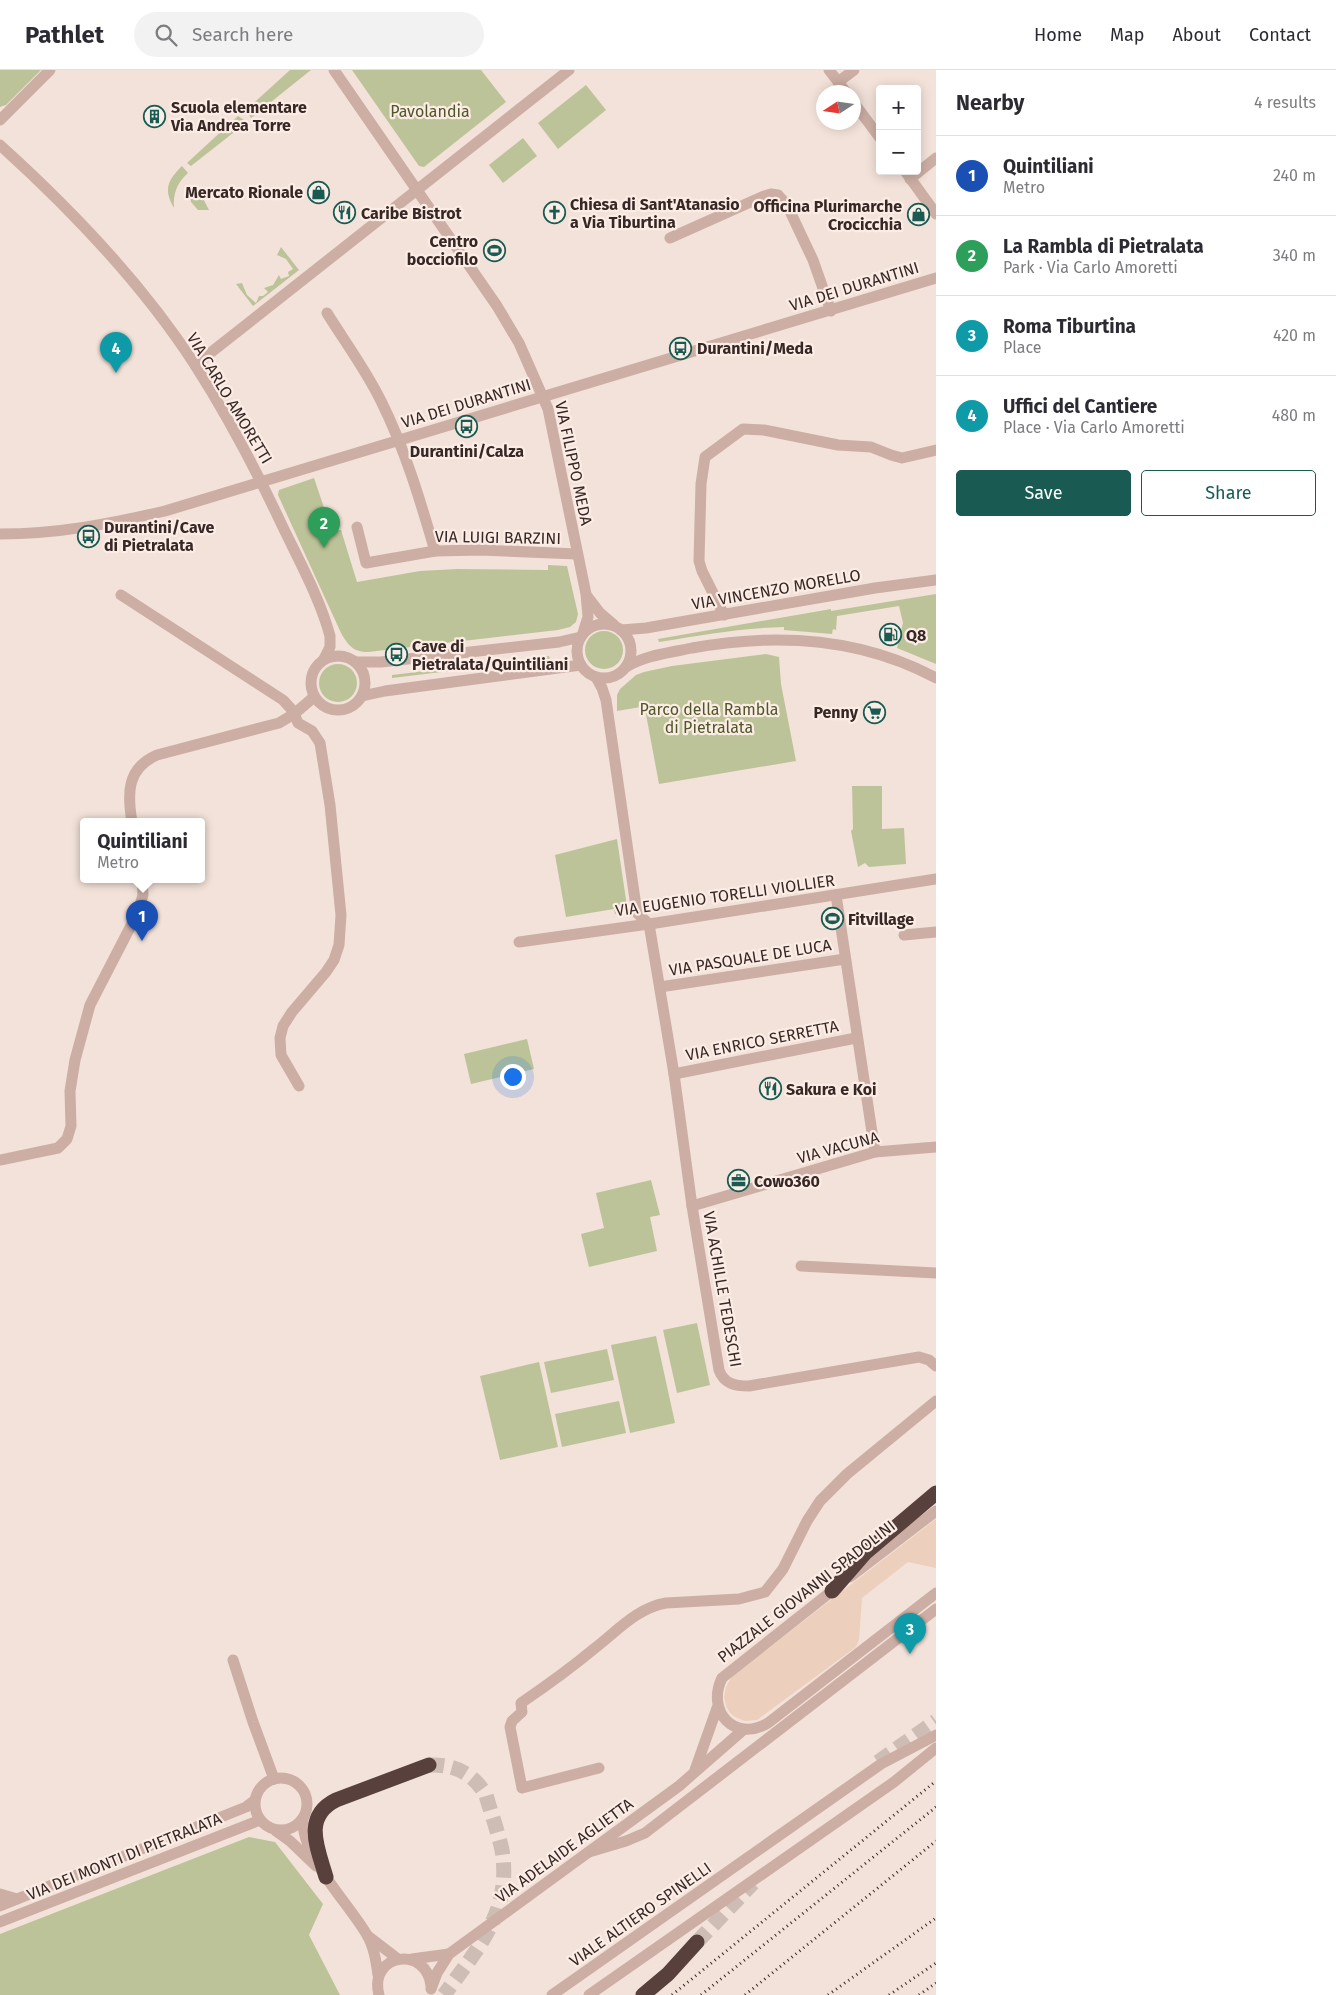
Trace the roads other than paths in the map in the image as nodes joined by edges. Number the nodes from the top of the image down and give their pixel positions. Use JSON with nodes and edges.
{"nodes":[{"id":1,"x":50,"y":70,"type":"edge"},
{"id":2,"x":334,"y":70,"type":"edge"},
{"id":3,"x":569,"y":70,"type":"edge"},
{"id":4,"x":829,"y":70,"type":"edge"},
{"id":5,"x":854,"y":70,"type":"edge"},
{"id":6,"x":838,"y":82,"type":"junction"},
{"id":7,"x":840,"y":85,"type":"edge"},
{"id":8,"x":861,"y":112,"type":"edge"},
{"id":9,"x":0,"y":120,"type":"edge"},
{"id":10,"x":876,"y":133,"type":"edge"},
{"id":11,"x":0,"y":145,"type":"edge"},
{"id":12,"x":936,"y":158,"type":"edge"},
{"id":13,"x":921,"y":167,"type":"edge"},
{"id":14,"x":908,"y":175,"type":"edge"},
{"id":15,"x":417,"y":189,"type":"junction"},
{"id":16,"x":936,"y":214,"type":"edge"},
{"id":17,"x":670,"y":238,"type":"dead end"},
{"id":18,"x":936,"y":278,"type":"edge"},
{"id":19,"x":831,"y":311,"type":"junction"},
{"id":20,"x":327,"y":314,"type":"dead end"},
{"id":21,"x":195,"y":365,"type":"junction"},
{"id":22,"x":544,"y":397,"type":"junction"},
{"id":23,"x":398,"y":441,"type":"junction"},
{"id":24,"x":936,"y":450,"type":"edge"},
{"id":25,"x":261,"y":482,"type":"junction"},
{"id":26,"x":357,"y":528,"type":"dead end"},
{"id":27,"x":0,"y":534,"type":"edge"},
{"id":28,"x":435,"y":551,"type":"junction"},
{"id":29,"x":577,"y":554,"type":"junction"},
{"id":30,"x":936,"y":580,"type":"edge"},
{"id":31,"x":586,"y":594,"type":"junction"},
{"id":32,"x":121,"y":595,"type":"dead end"},
{"id":33,"x":724,"y":615,"type":"junction"},
{"id":34,"x":617,"y":628,"type":"junction"},
{"id":35,"x":582,"y":635,"type":"junction"},
{"id":36,"x":324,"y":659,"type":"junction"},
{"id":37,"x":356,"y":662,"type":"junction"},
{"id":38,"x":581,"y":665,"type":"junction"},
{"id":39,"x":626,"y":667,"type":"junction"},
{"id":40,"x":616,"y":675,"type":"junction"},
{"id":41,"x":596,"y":677,"type":"junction"},
{"id":42,"x":936,"y":678,"type":"edge"},
{"id":43,"x":362,"y":696,"type":"junction"},
{"id":44,"x":314,"y":697,"type":"junction"},
{"id":45,"x":606,"y":700,"type":"junction"},
{"id":46,"x":294,"y":714,"type":"junction"},
{"id":47,"x":132,"y":818,"type":"edge"},
{"id":48,"x":936,"y":878,"type":"edge"},
{"id":49,"x":142,"y":883,"type":"edge"},
{"id":50,"x":836,"y":895,"type":"junction"},
{"id":51,"x":649,"y":924,"type":"junction"},
{"id":52,"x":936,"y":932,"type":"edge"},
{"id":53,"x":904,"y":935,"type":"dead end"},
{"id":54,"x":519,"y":942,"type":"dead end"},
{"id":55,"x":845,"y":959,"type":"junction"},
{"id":56,"x":660,"y":987,"type":"junction"},
{"id":57,"x":856,"y":1038,"type":"junction"},
{"id":58,"x":674,"y":1074,"type":"junction"},
{"id":59,"x":299,"y":1086,"type":"dead end"},
{"id":60,"x":936,"y":1148,"type":"edge"},
{"id":61,"x":875,"y":1152,"type":"junction"},
{"id":62,"x":0,"y":1160,"type":"edge"},
{"id":63,"x":692,"y":1206,"type":"junction"},
{"id":64,"x":801,"y":1266,"type":"dead end"},
{"id":65,"x":936,"y":1274,"type":"edge"},
{"id":66,"x":936,"y":1366,"type":"edge"},
{"id":67,"x":936,"y":1401,"type":"edge"},
{"id":68,"x":936,"y":1493,"type":"edge"},
{"id":69,"x":936,"y":1511,"type":"edge"},
{"id":70,"x":832,"y":1591,"type":"junction"},
{"id":71,"x":936,"y":1594,"type":"edge"},
{"id":72,"x":936,"y":1608,"type":"edge"},
{"id":73,"x":233,"y":1660,"type":"dead end"},
{"id":74,"x":792,"y":1705,"type":"junction"},
{"id":75,"x":809,"y":1706,"type":"junction"},
{"id":76,"x":718,"y":1708,"type":"junction"},
{"id":77,"x":743,"y":1730,"type":"junction"},
{"id":78,"x":936,"y":1735,"type":"edge"},
{"id":79,"x":936,"y":1748,"type":"edge"},
{"id":80,"x":429,"y":1765,"type":"tunnel mouth"},
{"id":81,"x":599,"y":1768,"type":"dead end"},
{"id":82,"x":695,"y":1771,"type":"junction"},
{"id":83,"x":274,"y":1779,"type":"junction"},
{"id":84,"x":254,"y":1801,"type":"junction"},
{"id":85,"x":303,"y":1819,"type":"junction"},
{"id":86,"x":260,"y":1820,"type":"junction"},
{"id":87,"x":276,"y":1831,"type":"junction"},
{"id":88,"x":765,"y":1846,"type":"junction"},
{"id":89,"x":589,"y":1852,"type":"junction"},
{"id":90,"x":746,"y":1859,"type":"junction"},
{"id":91,"x":778,"y":1863,"type":"junction"},
{"id":92,"x":759,"y":1876,"type":"junction"},
{"id":93,"x":326,"y":1877,"type":"junction"},
{"id":94,"x":0,"y":1894,"type":"edge"},
{"id":95,"x":17,"y":1899,"type":"junction"},
{"id":96,"x":0,"y":1906,"type":"edge"},
{"id":97,"x":0,"y":1922,"type":"edge"},
{"id":98,"x":368,"y":1936,"type":"junction"},
{"id":99,"x":697,"y":1942,"type":"tunnel mouth"},
{"id":100,"x":450,"y":1954,"type":"junction"},
{"id":101,"x":404,"y":1959,"type":"junction"},
{"id":102,"x":378,"y":1975,"type":"junction"},
{"id":103,"x":430,"y":1992,"type":"edge"},
{"id":104,"x":379,"y":1995,"type":"edge"},
{"id":105,"x":552,"y":1995,"type":"edge"},
{"id":106,"x":589,"y":1995,"type":"edge"},
{"id":107,"x":643,"y":1995,"type":"edge"}],
"edges":[{"from":1,"to":9,"type":"street"},
{"from":2,"to":15,"type":"street","name":"VIA FILIPPO MEDA"},
{"from":3,"to":15,"type":"street"},
{"from":4,"to":6,"type":"street"},
{"from":5,"to":6,"type":"street"},
{"from":6,"to":7,"type":"street"},
{"from":8,"to":10,"type":"street"},
{"from":11,"to":21,"type":"street","name":"VIA CARLO AMORETTI"},
{"from":12,"to":13,"type":"street"},
{"from":14,"to":16,"type":"street"},
{"from":15,"to":21,"type":"street"},
{"from":15,"to":22,"type":"street","name":"VIA FILIPPO MEDA"},
{"from":17,"to":19,"type":"street"},
{"from":18,"to":19,"type":"street","name":"VIA DEI DURANTINI"},
{"from":19,"to":22,"type":"street","name":"VIA DEI DURANTINI"},
{"from":20,"to":23,"type":"street"},
{"from":21,"to":25,"type":"street","name":"VIA CARLO AMORETTI"},
{"from":22,"to":23,"type":"street","name":"VIA DEI DURANTINI"},
{"from":22,"to":29,"type":"street","name":"VIA FILIPPO MEDA"},
{"from":23,"to":25,"type":"street","name":"VIA DEI DURANTINI"},
{"from":23,"to":28,"type":"street"},
{"from":24,"to":33,"type":"street"},
{"from":25,"to":27,"type":"street","name":"VIA DEI DURANTINI"},
{"from":25,"to":36,"type":"street","name":"VIA CARLO AMORETTI"},
{"from":26,"to":28,"type":"street","name":"VIA LUIGI BARZINI"},
{"from":28,"to":29,"type":"street","name":"VIA LUIGI BARZINI"},
{"from":29,"to":31,"type":"street","name":"VIA FILIPPO MEDA"},
{"from":30,"to":33,"type":"street","name":"VIA VINCENZO MORELLO"},
{"from":31,"to":34,"type":"street","name":"VIA FILIPPO MEDA"},
{"from":31,"to":35,"type":"street","name":"VIA FILIPPO MEDA"},
{"from":32,"to":46,"type":"street"},
{"from":33,"to":34,"type":"street","name":"VIA VINCENZO MORELLO"},
{"from":34,"to":35,"type":"street"},
{"from":34,"to":39,"type":"street"},
{"from":35,"to":37,"type":"street"},
{"from":35,"to":38,"type":"street"},
{"from":36,"to":37,"type":"street"},
{"from":36,"to":44,"type":"street"},
{"from":37,"to":43,"type":"street"},
{"from":38,"to":41,"type":"street"},
{"from":38,"to":43,"type":"street"},
{"from":39,"to":40,"type":"street"},
{"from":39,"to":42,"type":"street"},
{"from":40,"to":41,"type":"street"},
{"from":40,"to":45,"type":"street"},
{"from":41,"to":45,"type":"street"},
{"from":43,"to":44,"type":"street"},
{"from":44,"to":46,"type":"street"},
{"from":45,"to":51,"type":"street"},
{"from":46,"to":47,"type":"street"},
{"from":46,"to":59,"type":"street"},
{"from":48,"to":50,"type":"street","name":"VIA EUGENIO TORELLI VIOLLIER"},
{"from":49,"to":62,"type":"street"},
{"from":50,"to":51,"type":"street","name":"VIA EUGENIO TORELLI VIOLLIER"},
{"from":50,"to":55,"type":"street"},
{"from":51,"to":54,"type":"street","name":"VIA EUGENIO TORELLI VIOLLIER"},
{"from":51,"to":56,"type":"street","name":"VIA ACHILLE TEDESCHI"},
{"from":52,"to":53,"type":"street"},
{"from":55,"to":56,"type":"street","name":"VIA PASQUALE DE LUCA"},
{"from":55,"to":57,"type":"street"},
{"from":56,"to":58,"type":"street","name":"VIA ACHILLE TEDESCHI"},
{"from":57,"to":58,"type":"street","name":"VIA ENRICO SERRETTA"},
{"from":57,"to":61,"type":"street"},
{"from":58,"to":63,"type":"street","name":"VIA ACHILLE TEDESCHI"},
{"from":60,"to":61,"type":"street","name":"VIA VACUNA"},
{"from":61,"to":63,"type":"street","name":"VIA VACUNA"},
{"from":63,"to":66,"type":"street","name":"VIA ACHILLE TEDESCHI"},
{"from":64,"to":65,"type":"street"},
{"from":67,"to":81,"type":"street"},
{"from":68,"to":70,"type":"highway"},
{"from":69,"to":70,"type":"street","name":"PIAZZALE GIOVANNI SPADOLINI"},
{"from":70,"to":76,"type":"street","name":"PIAZZALE GIOVANNI SPADOLINI"},
{"from":71,"to":74,"type":"street"},
{"from":72,"to":75,"type":"street"},
{"from":73,"to":83,"type":"street"},
{"from":74,"to":75,"type":"street"},
{"from":74,"to":77,"type":"street"},
{"from":75,"to":89,"type":"street"},
{"from":76,"to":77,"type":"street"},
{"from":76,"to":82,"type":"street","name":"VIA ADELAIDE AGLIETTA"},
{"from":77,"to":82,"type":"street","name":"VIA ADELAIDE AGLIETTA"},
{"from":78,"to":88,"type":"street","name":"VIALE ALTIERO SPINELLI"},
{"from":79,"to":91,"type":"street"},
{"from":80,"to":93,"type":"highway"},
{"from":82,"to":89,"type":"street","name":"VIA ADELAIDE AGLIETTA"},
{"from":83,"to":84,"type":"street"},
{"from":83,"to":85,"type":"street"},
{"from":84,"to":86,"type":"street"},
{"from":84,"to":95,"type":"street","name":"VIA DEI MONTI DI PIETRALATA"},
{"from":85,"to":87,"type":"street"},
{"from":85,"to":93,"type":"street"},
{"from":86,"to":87,"type":"street"},
{"from":86,"to":97,"type":"street","name":"VIA DEI MONTI DI PIETRALATA"},
{"from":87,"to":93,"type":"street"},
{"from":88,"to":90,"type":"street","name":"VIALE ALTIERO SPINELLI"},
{"from":88,"to":91,"type":"street"},
{"from":89,"to":100,"type":"street","name":"VIA ADELAIDE AGLIETTA"},
{"from":90,"to":92,"type":"street"},
{"from":90,"to":105,"type":"street","name":"VIALE ALTIERO SPINELLI"},
{"from":91,"to":92,"type":"street"},
{"from":92,"to":106,"type":"street"},
{"from":93,"to":98,"type":"street"},
{"from":94,"to":95,"type":"street"},
{"from":95,"to":96,"type":"street","name":"VIA DEI MONTI DI PIETRALATA"},
{"from":98,"to":101,"type":"street"},
{"from":98,"to":102,"type":"street"},
{"from":99,"to":107,"type":"highway"},
{"from":100,"to":101,"type":"street","name":"VIA ADELAIDE AGLIETTA"},
{"from":100,"to":103,"type":"street","name":"VIA ADELAIDE AGLIETTA"},
{"from":101,"to":102,"type":"street"},
{"from":101,"to":103,"type":"street"},
{"from":102,"to":104,"type":"street"}]}
